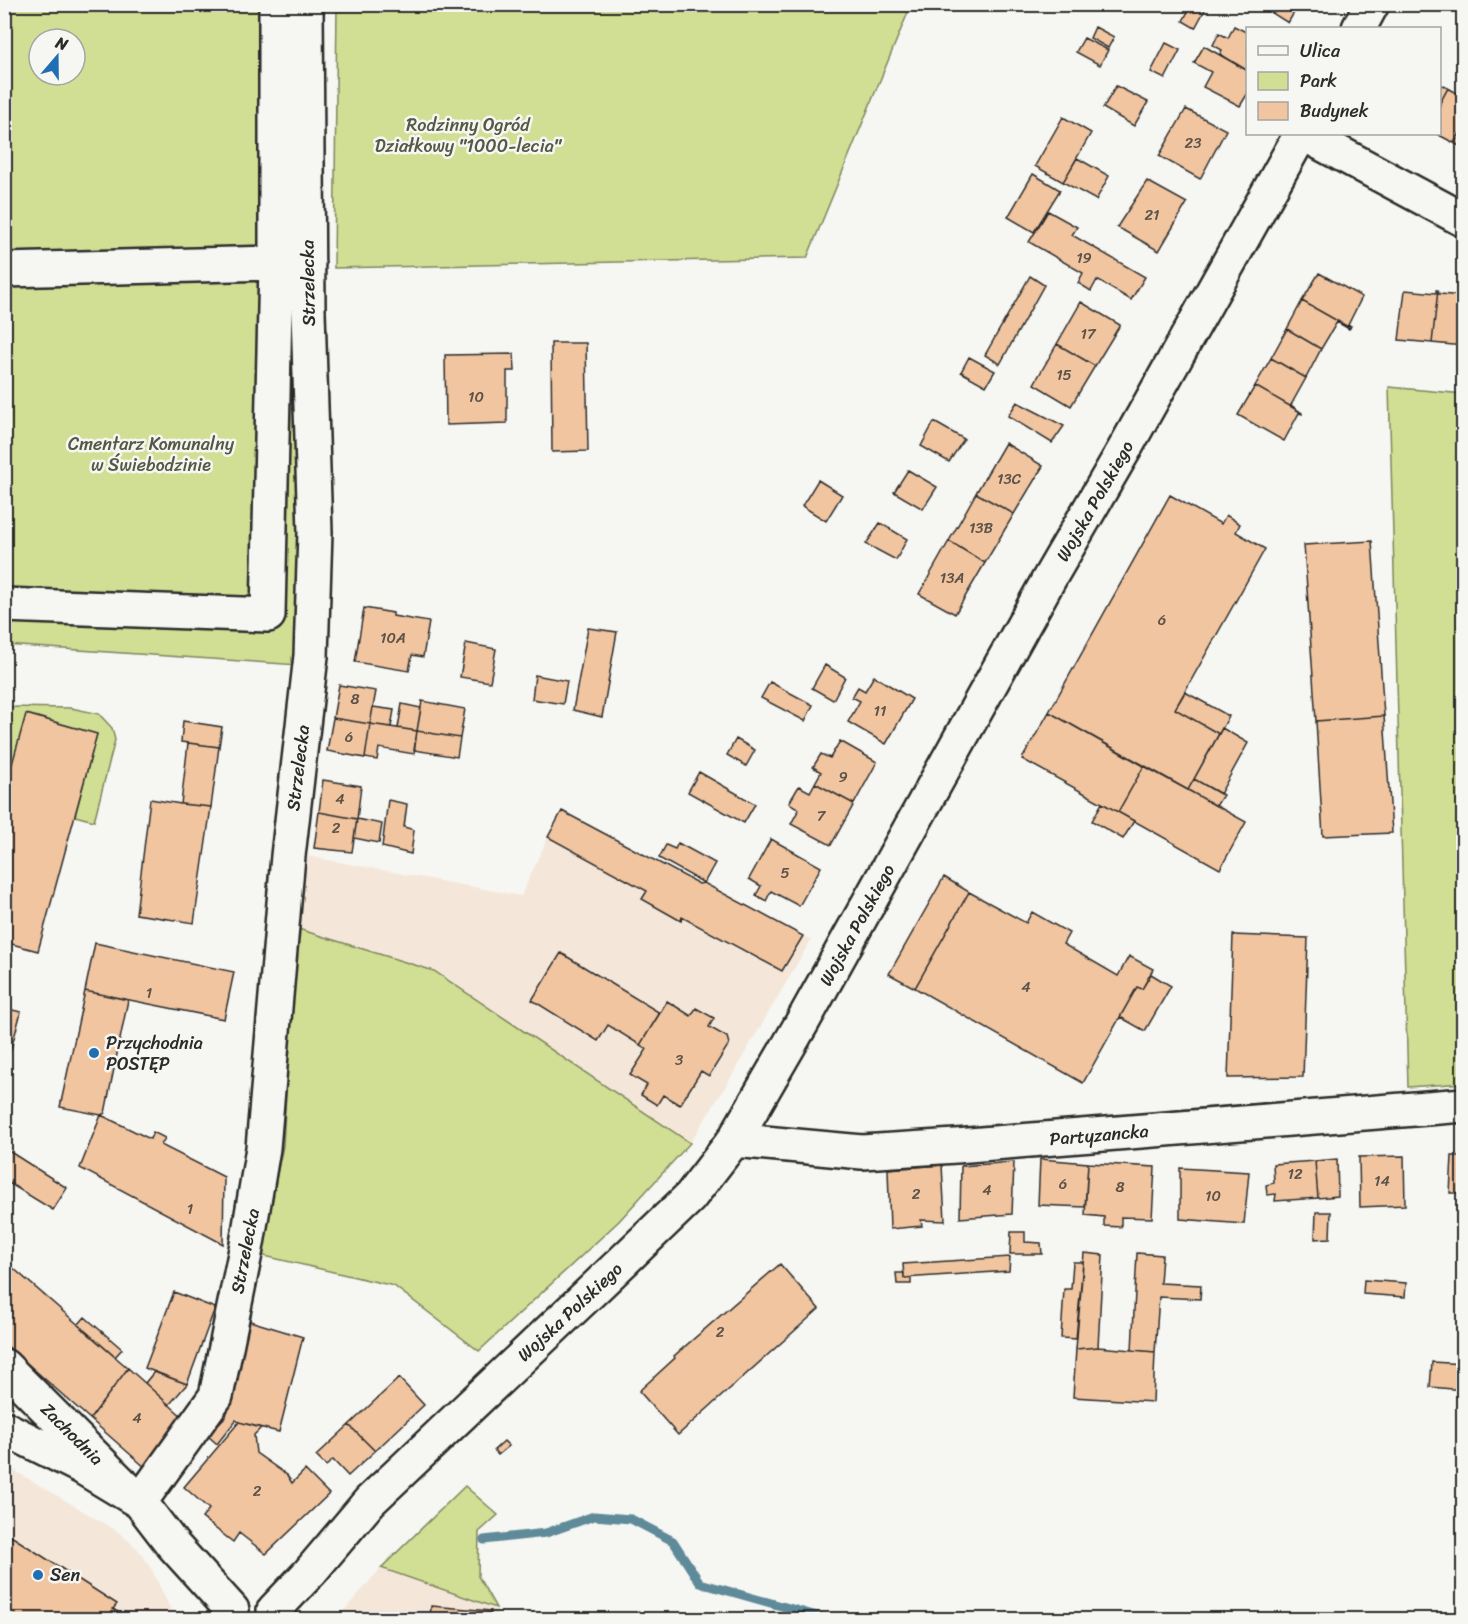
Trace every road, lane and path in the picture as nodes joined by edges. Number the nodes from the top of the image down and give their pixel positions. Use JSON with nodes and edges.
{"nodes":[{"id":1,"x":276,"y":4,"type":"edge"},
{"id":2,"x":306,"y":4,"type":"edge"},
{"id":3,"x":1372,"y":4,"type":"edge"},
{"id":4,"x":1360,"y":27,"type":"edge"},
{"id":5,"x":1301,"y":135,"type":"edge"},
{"id":6,"x":1304,"y":135,"type":"edge"},
{"id":7,"x":1464,"y":220,"type":"edge"},
{"id":8,"x":292,"y":263,"type":"junction"},
{"id":9,"x":4,"y":270,"type":"edge"},
{"id":10,"x":4,"y":605,"type":"edge"},
{"id":11,"x":1464,"y":1105,"type":"edge"},
{"id":12,"x":734,"y":1140,"type":"junction"},
{"id":13,"x":4,"y":1366,"type":"edge"},
{"id":14,"x":4,"y":1428,"type":"edge"},
{"id":15,"x":140,"y":1502,"type":"junction"},
{"id":16,"x":229,"y":1615,"type":"edge"},
{"id":17,"x":277,"y":1615,"type":"edge"}],
"edges":[{"from":1,"to":8,"type":"street"},
{"from":2,"to":8,"type":"street","name":"Strzelecka"},
{"from":3,"to":4,"type":"street"},
{"from":5,"to":12,"type":"street","name":"Wojska Polskiego"},
{"from":6,"to":7,"type":"street"},
{"from":8,"to":9,"type":"street"},
{"from":8,"to":10,"type":"street"},
{"from":8,"to":15,"type":"street","name":"Strzelecka"},
{"from":11,"to":12,"type":"street","name":"Partyzancka"},
{"from":12,"to":17,"type":"street","name":"Wojska Polskiego"},
{"from":13,"to":15,"type":"street","name":"Zachodnia"},
{"from":14,"to":15,"type":"street","name":"Zachodnia"},
{"from":15,"to":16,"type":"street","name":"Zachodnia"},
{"from":16,"to":17,"type":"street"}]}
